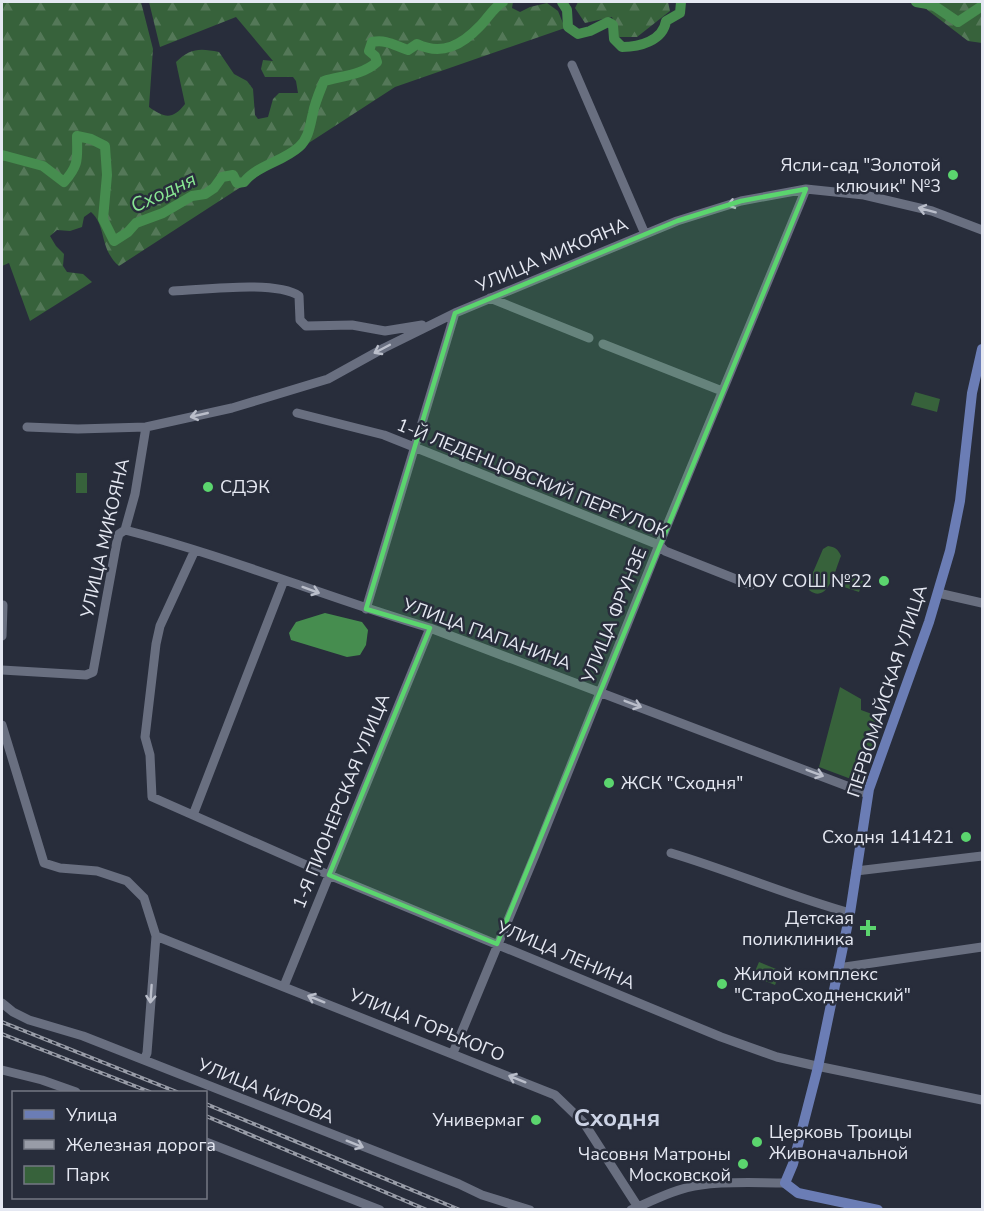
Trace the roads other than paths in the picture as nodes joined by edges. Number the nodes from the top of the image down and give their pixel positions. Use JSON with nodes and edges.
{"nodes":[{"id":1,"x":572,"y":65,"type":"dead end"},
{"id":2,"x":806,"y":189,"type":"junction"},
{"id":3,"x":982,"y":230,"type":"edge"},
{"id":4,"x":645,"y":234,"type":"junction"},
{"id":5,"x":173,"y":291,"type":"dead end"},
{"id":6,"x":490,"y":298,"type":"junction"},
{"id":7,"x":456,"y":313,"type":"junction"},
{"id":8,"x":430,"y":324,"type":"junction"},
{"id":9,"x":589,"y":338,"type":"dead end"},
{"id":10,"x":603,"y":344,"type":"dead end"},
{"id":11,"x":982,"y":349,"type":"edge"},
{"id":12,"x":722,"y":391,"type":"junction"},
{"id":13,"x":297,"y":414,"type":"dead end"},
{"id":14,"x":27,"y":427,"type":"dead end"},
{"id":15,"x":146,"y":427,"type":"junction"},
{"id":16,"x":416,"y":448,"type":"junction"},
{"id":17,"x":125,"y":530,"type":"junction"},
{"id":18,"x":659,"y":545,"type":"junction"},
{"id":19,"x":195,"y":550,"type":"junction"},
{"id":20,"x":284,"y":580,"type":"junction"},
{"id":21,"x":751,"y":585,"type":"dead end"},
{"id":22,"x":938,"y":593,"type":"junction"},
{"id":23,"x":982,"y":603,"type":"edge"},
{"id":24,"x":2,"y":605,"type":"edge"},
{"id":25,"x":366,"y":609,"type":"junction"},
{"id":26,"x":429,"y":628,"type":"junction"},
{"id":27,"x":2,"y":636,"type":"edge"},
{"id":28,"x":2,"y":670,"type":"edge"},
{"id":29,"x":600,"y":692,"type":"junction"},
{"id":30,"x":2,"y":725,"type":"edge"},
{"id":31,"x":868,"y":794,"type":"junction"},
{"id":32,"x":193,"y":815,"type":"junction"},
{"id":33,"x":671,"y":853,"type":"dead end"},
{"id":34,"x":982,"y":856,"type":"edge"},
{"id":35,"x":856,"y":872,"type":"junction"},
{"id":36,"x":329,"y":875,"type":"junction"},
{"id":37,"x":850,"y":913,"type":"junction"},
{"id":38,"x":156,"y":936,"type":"junction"},
{"id":39,"x":497,"y":944,"type":"junction"},
{"id":40,"x":982,"y":947,"type":"edge"},
{"id":41,"x":838,"y":968,"type":"junction"},
{"id":42,"x":284,"y":986,"type":"junction"},
{"id":43,"x":2,"y":1002,"type":"edge"},
{"id":44,"x":453,"y":1053,"type":"junction"},
{"id":45,"x":144,"y":1060,"type":"junction"},
{"id":46,"x":818,"y":1067,"type":"junction"},
{"id":47,"x":2,"y":1070,"type":"edge"},
{"id":48,"x":73,"y":1091,"type":"edge"},
{"id":49,"x":982,"y":1100,"type":"edge"},
{"id":50,"x":207,"y":1142,"type":"edge"},
{"id":51,"x":785,"y":1183,"type":"junction"},
{"id":52,"x":635,"y":1208,"type":"edge"},
{"id":53,"x":380,"y":1209,"type":"edge"},
{"id":54,"x":530,"y":1209,"type":"edge"},
{"id":55,"x":878,"y":1209,"type":"edge"}],
"edges":[{"from":1,"to":4,"type":"street"},
{"from":3,"to":2,"type":"street","name":"УЛИЦА МИКОЯНА","one_way":true},
{"from":2,"to":4,"type":"street","name":"УЛИЦА МИКОЯНА","one_way":true},
{"from":2,"to":12,"type":"street","name":"УЛИЦА ФРУНЗЕ"},
{"from":4,"to":6,"type":"street","name":"УЛИЦА МИКОЯНА"},
{"from":5,"to":8,"type":"street"},
{"from":6,"to":7,"type":"street","name":"УЛИЦА МИКОЯНА"},
{"from":6,"to":9,"type":"street"},
{"from":7,"to":8,"type":"street","name":"УЛИЦА МИКОЯНА"},
{"from":7,"to":16,"type":"street"},
{"from":8,"to":15,"type":"street","name":"УЛИЦА МИКОЯНА","one_way":true},
{"from":10,"to":12,"type":"street"},
{"from":11,"to":22,"type":"main road","name":"ПЕРВОМАЙСКАЯ УЛИЦА"},
{"from":12,"to":18,"type":"street","name":"УЛИЦА ФРУНЗЕ"},
{"from":13,"to":16,"type":"street","name":"1-Й ЛЕДЕНЦОВСКИЙ ПЕРЕУЛОК"},
{"from":14,"to":15,"type":"street","name":"УЛИЦА МИКОЯНА"},
{"from":15,"to":17,"type":"street","name":"УЛИЦА МИКОЯНА"},
{"from":16,"to":18,"type":"street","name":"1-Й ЛЕДЕНЦОВСКИЙ ПЕРЕУЛОК"},
{"from":16,"to":25,"type":"street"},
{"from":17,"to":19,"type":"street","name":"УЛИЦА ПАПАНИНА"},
{"from":17,"to":28,"type":"street","name":"УЛИЦА МИКОЯНА"},
{"from":18,"to":21,"type":"street","name":"1-Й ЛЕДЕНЦОВСКИЙ ПЕРЕУЛОК"},
{"from":18,"to":29,"type":"street","name":"УЛИЦА ФРУНЗЕ"},
{"from":19,"to":20,"type":"street","name":"УЛИЦА ПАПАНИНА"},
{"from":19,"to":32,"type":"street","name":"УЛИЦА ЛЕНИНА"},
{"from":20,"to":25,"type":"street","name":"УЛИЦА ПАПАНИНА","one_way":true},
{"from":20,"to":32,"type":"street"},
{"from":22,"to":23,"type":"street"},
{"from":22,"to":31,"type":"main road","name":"ПЕРВОМАЙСКАЯ УЛИЦА"},
{"from":24,"to":27,"type":"street"},
{"from":25,"to":26,"type":"street","name":"УЛИЦА ПАПАНИНА"},
{"from":26,"to":29,"type":"street","name":"УЛИЦА ПАПАНИНА"},
{"from":26,"to":36,"type":"street","name":"1-Я ПИОНЕРСКАЯ УЛИЦА"},
{"from":29,"to":31,"type":"street","name":"УЛИЦА ПАПАНИНА","one_way":true},
{"from":29,"to":39,"type":"street","name":"УЛИЦА ФРУНЗЕ"},
{"from":30,"to":38,"type":"street"},
{"from":31,"to":35,"type":"main road","name":"ПЕРВОМАЙСКАЯ УЛИЦА"},
{"from":32,"to":36,"type":"street","name":"УЛИЦА ЛЕНИНА"},
{"from":33,"to":37,"type":"street"},
{"from":34,"to":35,"type":"street"},
{"from":35,"to":37,"type":"main road","name":"ПЕРВОМАЙСКАЯ УЛИЦА"},
{"from":36,"to":39,"type":"street","name":"УЛИЦА ЛЕНИНА"},
{"from":36,"to":42,"type":"street","name":"1-Я ПИОНЕРСКАЯ УЛИЦА"},
{"from":37,"to":41,"type":"main road","name":"ПЕРВОМАЙСКАЯ УЛИЦА"},
{"from":38,"to":42,"type":"street","name":"УЛИЦА ГОРЬКОГО"},
{"from":38,"to":45,"type":"street","one_way":true},
{"from":39,"to":44,"type":"street","name":"УЛИЦА ФРУНЗЕ"},
{"from":39,"to":46,"type":"street","name":"УЛИЦА ЛЕНИНА"},
{"from":40,"to":41,"type":"street"},
{"from":41,"to":46,"type":"main road","name":"ПЕРВОМАЙСКАЯ УЛИЦА"},
{"from":44,"to":42,"type":"street","name":"УЛИЦА ГОРЬКОГО","one_way":true},
{"from":43,"to":45,"type":"street","name":"УЛИЦА КИРОВА"},
{"from":52,"to":44,"type":"street","name":"УЛИЦА ГОРЬКОГО","one_way":true},
{"from":45,"to":54,"type":"street","name":"УЛИЦА КИРОВА","one_way":true},
{"from":46,"to":49,"type":"street","name":"УЛИЦА ЛЕНИНА"},
{"from":46,"to":51,"type":"main road","name":"ПЕРВОМАЙСКАЯ УЛИЦА"},
{"from":47,"to":48,"type":"street"},
{"from":50,"to":53,"type":"street"},
{"from":51,"to":52,"type":"street"},
{"from":51,"to":55,"type":"main road"}]}
